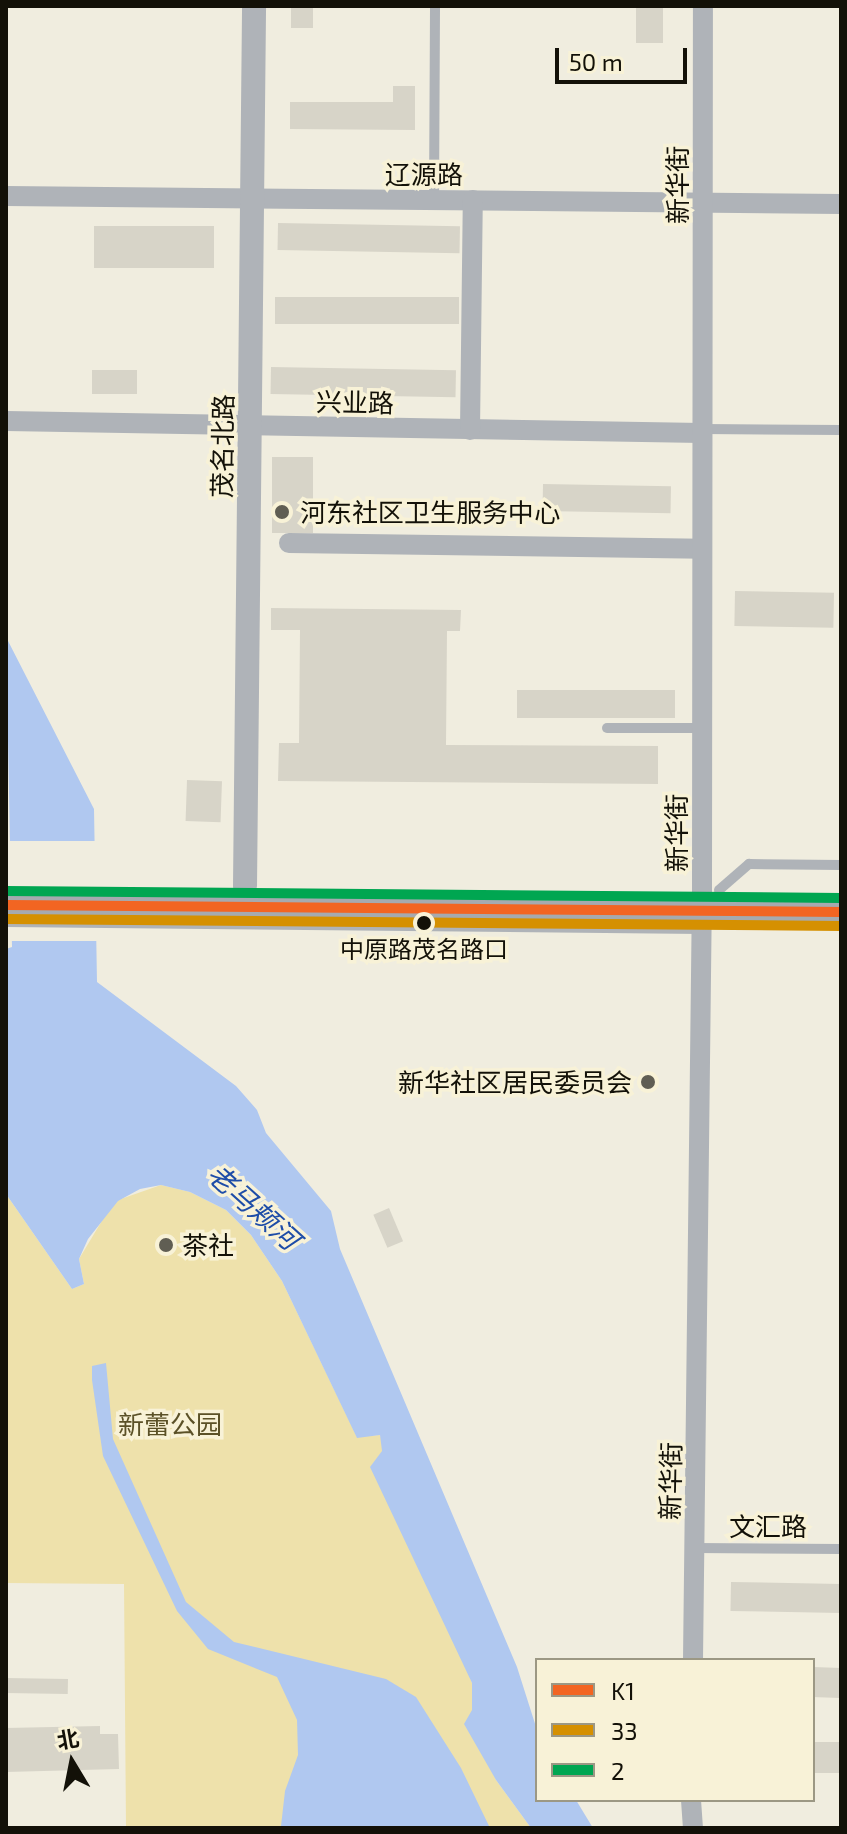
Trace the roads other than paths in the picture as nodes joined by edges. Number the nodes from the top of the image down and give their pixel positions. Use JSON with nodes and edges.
{"nodes":[{"id":1,"x":254,"y":6,"type":"edge"},
{"id":2,"x":435,"y":6,"type":"edge"},
{"id":3,"x":703,"y":6,"type":"edge"},
{"id":4,"x":6,"y":196,"type":"edge"},
{"id":5,"x":252,"y":198,"type":"junction"},
{"id":6,"x":434,"y":200,"type":"junction"},
{"id":7,"x":473,"y":200,"type":"junction"},
{"id":8,"x":703,"y":203,"type":"junction"},
{"id":9,"x":841,"y":204,"type":"edge"},
{"id":10,"x":6,"y":421,"type":"edge"},
{"id":11,"x":250,"y":426,"type":"junction"},
{"id":12,"x":470,"y":430,"type":"junction"},
{"id":13,"x":841,"y":430,"type":"edge"},
{"id":14,"x":702,"y":431,"type":"junction"},
{"id":15,"x":289,"y":543,"type":"dead end"},
{"id":16,"x":702,"y":549,"type":"junction"},
{"id":17,"x":607,"y":728,"type":"dead end"},
{"id":18,"x":702,"y":728,"type":"junction"},
{"id":19,"x":841,"y":865,"type":"edge"},
{"id":20,"x":6,"y":884,"type":"edge"},
{"id":21,"x":245,"y":886,"type":"junction"},
{"id":22,"x":841,"y":891,"type":"edge"},
{"id":23,"x":104,"y":903,"type":"junction"},
{"id":24,"x":6,"y":905,"type":"edge"},
{"id":25,"x":706,"y":905,"type":"junction"},
{"id":26,"x":841,"y":912,"type":"edge"},
{"id":27,"x":6,"y":922,"type":"edge"},
{"id":28,"x":695,"y":1548,"type":"junction"},
{"id":29,"x":841,"y":1549,"type":"edge"},
{"id":30,"x":693,"y":1658,"type":"edge"},
{"id":31,"x":691,"y":1802,"type":"edge"},
{"id":32,"x":693,"y":1828,"type":"edge"}],
"edges":[{"from":1,"to":5,"type":"street","name":"茂名北路"},
{"from":2,"to":6,"type":"lane"},
{"from":3,"to":8,"type":"street","name":"新华街"},
{"from":4,"to":5,"type":"street","name":"辽源路"},
{"from":5,"to":6,"type":"street","name":"辽源路"},
{"from":5,"to":11,"type":"street","name":"茂名北路"},
{"from":6,"to":7,"type":"street","name":"辽源路"},
{"from":7,"to":8,"type":"street","name":"辽源路"},
{"from":7,"to":12,"type":"street"},
{"from":8,"to":9,"type":"street","name":"辽源路"},
{"from":8,"to":14,"type":"street","name":"新华街"},
{"from":10,"to":11,"type":"street","name":"兴业路"},
{"from":11,"to":12,"type":"street","name":"兴业路"},
{"from":11,"to":21,"type":"street","name":"茂名北路"},
{"from":12,"to":14,"type":"street","name":"兴业路"},
{"from":13,"to":14,"type":"lane"},
{"from":14,"to":16,"type":"street","name":"新华街"},
{"from":15,"to":16,"type":"street"},
{"from":16,"to":18,"type":"street","name":"新华街"},
{"from":17,"to":18,"type":"lane"},
{"from":18,"to":25,"type":"street","name":"新华街"},
{"from":19,"to":25,"type":"lane"},
{"from":20,"to":23,"type":"main road"},
{"from":21,"to":23,"type":"main road"},
{"from":21,"to":25,"type":"main road"},
{"from":22,"to":25,"type":"main road"},
{"from":23,"to":24,"type":"main road"},
{"from":23,"to":25,"type":"main road"},
{"from":23,"to":27,"type":"lane"},
{"from":25,"to":26,"type":"main road"},
{"from":25,"to":28,"type":"street","name":"新华街"},
{"from":28,"to":29,"type":"lane","name":"文汇路"},
{"from":28,"to":30,"type":"street","name":"新华街"},
{"from":31,"to":32,"type":"street"}]}
